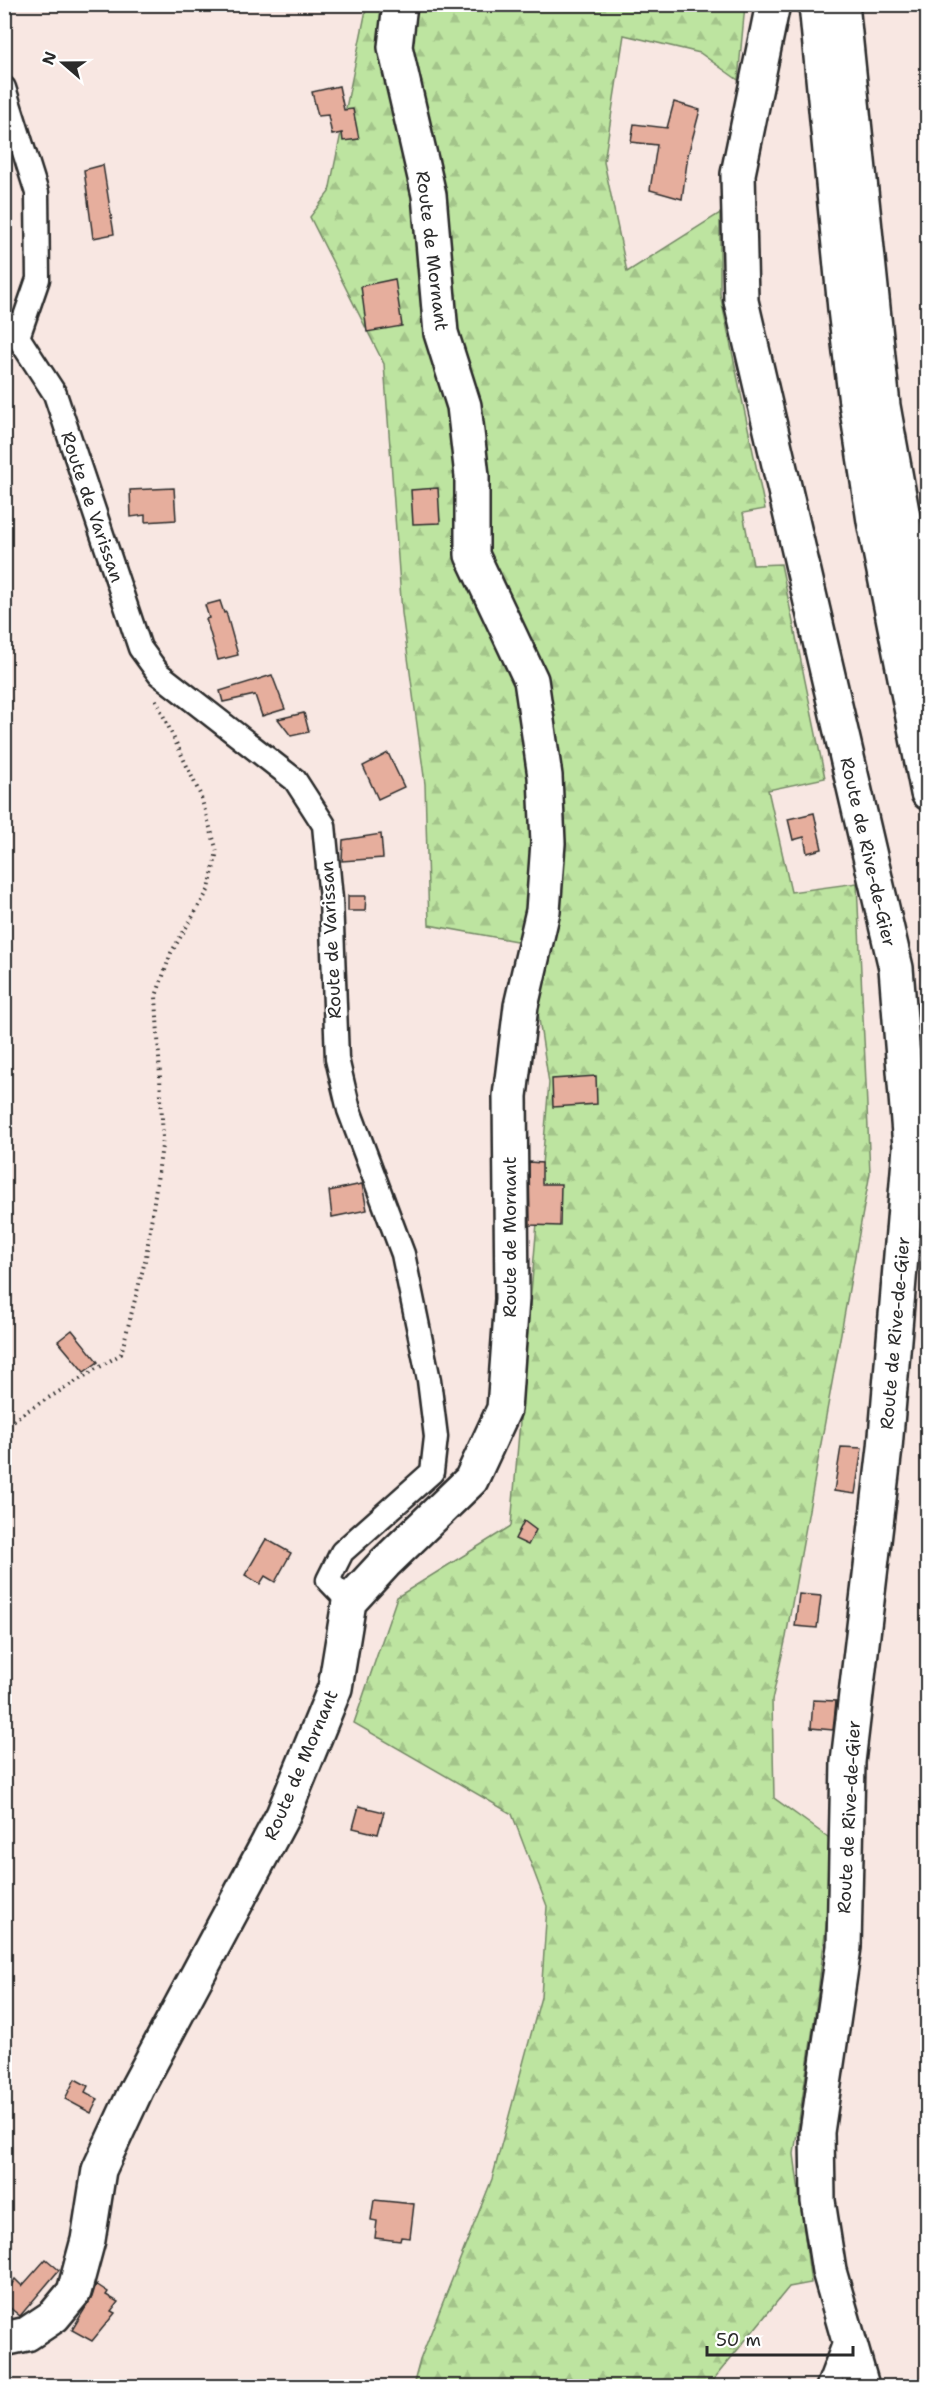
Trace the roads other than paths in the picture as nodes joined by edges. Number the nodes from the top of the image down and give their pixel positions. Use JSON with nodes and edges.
{"nodes":[{"id":1,"x":400,"y":4,"type":"edge"},
{"id":2,"x":773,"y":4,"type":"edge"},
{"id":3,"x":816,"y":4,"type":"edge"},
{"id":4,"x":842,"y":4,"type":"edge"},
{"id":5,"x":4,"y":88,"type":"edge"},
{"id":6,"x":11,"y":329,"type":"edge"},
{"id":7,"x":927,"y":656,"type":"edge"},
{"id":8,"x":927,"y":793,"type":"edge"},
{"id":9,"x":349,"y":1602,"type":"junction"},
{"id":10,"x":847,"y":2336,"type":"junction"},
{"id":11,"x":4,"y":2339,"type":"edge"},
{"id":12,"x":828,"y":2386,"type":"edge"},
{"id":13,"x":861,"y":2386,"type":"edge"}],
"edges":[{"from":1,"to":9,"type":"main road","name":"Route de Mornant"},
{"from":2,"to":10,"type":"main road","name":"Route de Rive-de-Gier"},
{"from":3,"to":8,"type":"main road"},
{"from":4,"to":7,"type":"main road"},
{"from":5,"to":6,"type":"street"},
{"from":6,"to":9,"type":"street","name":"Route de Varissan"},
{"from":9,"to":11,"type":"main road","name":"Route de Mornant"},
{"from":10,"to":12,"type":"street"},
{"from":10,"to":13,"type":"main road","name":"Route de Rive-de-Gier"}]}
